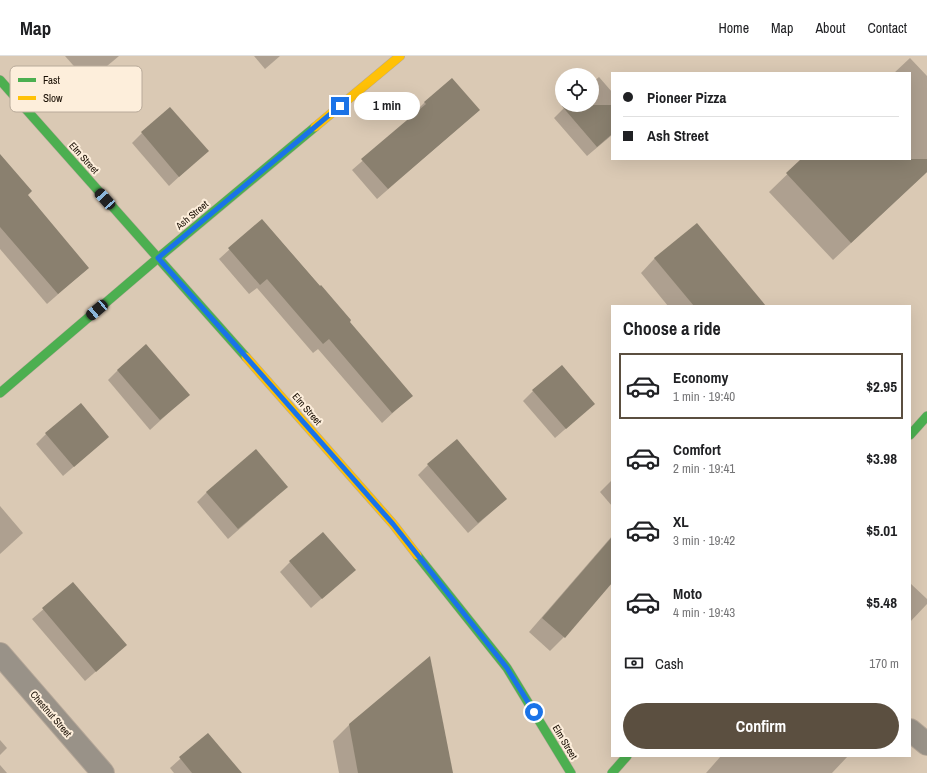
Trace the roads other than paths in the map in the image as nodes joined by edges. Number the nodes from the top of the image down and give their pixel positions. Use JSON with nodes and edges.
{"nodes":[{"id":1,"x":400,"y":56,"type":"edge"},
{"id":2,"x":0,"y":80,"type":"edge"},
{"id":3,"x":10,"y":91,"type":"edge"},
{"id":4,"x":28,"y":112,"type":"edge"},
{"id":5,"x":158,"y":258,"type":"junction"},
{"id":6,"x":0,"y":393,"type":"edge"},
{"id":7,"x":927,"y":416,"type":"edge"},
{"id":8,"x":911,"y":434,"type":"edge"},
{"id":9,"x":0,"y":654,"type":"edge"},
{"id":10,"x":911,"y":731,"type":"edge"},
{"id":11,"x":927,"y":744,"type":"edge"},
{"id":12,"x":626,"y":757,"type":"edge"},
{"id":13,"x":103,"y":773,"type":"edge"},
{"id":14,"x":571,"y":773,"type":"edge"},
{"id":15,"x":612,"y":773,"type":"edge"}],
"edges":[{"from":1,"to":5,"type":"street","name":"Ash Street"},
{"from":2,"to":3,"type":"street","name":"Elm Street"},
{"from":4,"to":5,"type":"street","name":"Elm Street"},
{"from":5,"to":6,"type":"street","name":"Ash Street"},
{"from":5,"to":14,"type":"street","name":"Elm Street"},
{"from":7,"to":8,"type":"street"},
{"from":9,"to":13,"type":"street","name":"Chestnut Street"},
{"from":10,"to":11,"type":"street"},
{"from":12,"to":15,"type":"street"}]}
